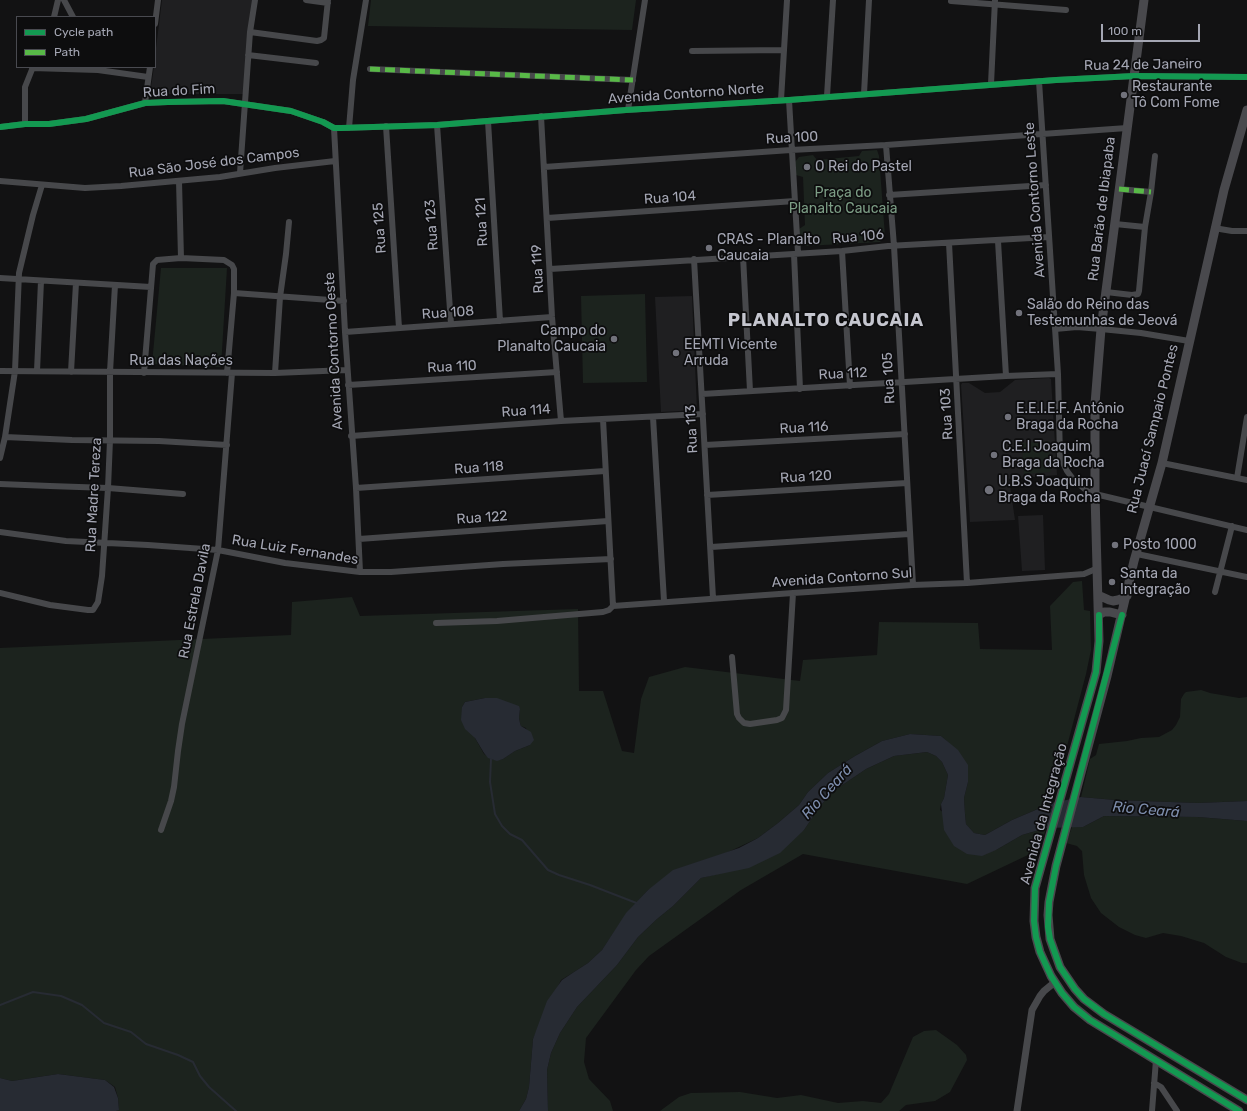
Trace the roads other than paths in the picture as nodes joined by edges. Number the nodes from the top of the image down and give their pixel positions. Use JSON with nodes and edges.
{"nodes":[{"id":1,"x":58,"y":0,"type":"edge"},
{"id":2,"x":64,"y":0,"type":"edge"},
{"id":3,"x":158,"y":0,"type":"edge"},
{"id":4,"x":255,"y":0,"type":"edge"},
{"id":5,"x":306,"y":0,"type":"edge"},
{"id":6,"x":366,"y":0,"type":"edge"},
{"id":7,"x":645,"y":0,"type":"edge"},
{"id":8,"x":787,"y":0,"type":"edge"},
{"id":9,"x":833,"y":0,"type":"edge"},
{"id":10,"x":869,"y":0,"type":"edge"},
{"id":11,"x":1144,"y":0,"type":"edge"},
{"id":12,"x":328,"y":1,"type":"edge"},
{"id":13,"x":952,"y":1,"type":"dead end"},
{"id":14,"x":994,"y":2,"type":"edge"},
{"id":15,"x":1066,"y":10,"type":"dead end"},
{"id":16,"x":54,"y":16,"type":"edge"},
{"id":17,"x":72,"y":16,"type":"edge"},
{"id":18,"x":156,"y":16,"type":"edge"},
{"id":19,"x":250,"y":32,"type":"junction"},
{"id":20,"x":784,"y":50,"type":"junction"},
{"id":21,"x":692,"y":51,"type":"dead end"},
{"id":22,"x":248,"y":55,"type":"junction"},
{"id":23,"x":316,"y":63,"type":"dead end"},
{"id":24,"x":33,"y":68,"type":"edge"},
{"id":25,"x":65,"y":68,"type":"edge"},
{"id":26,"x":150,"y":68,"type":"edge"},
{"id":27,"x":97,"y":69,"type":"edge"},
{"id":28,"x":370,"y":69,"type":"dead end"},
{"id":29,"x":1134,"y":76,"type":"junction"},
{"id":30,"x":148,"y":77,"type":"junction"},
{"id":31,"x":1247,"y":77,"type":"edge"},
{"id":32,"x":633,"y":80,"type":"junction"},
{"id":33,"x":1039,"y":81,"type":"junction"},
{"id":34,"x":991,"y":84,"type":"junction"},
{"id":35,"x":864,"y":94,"type":"junction"},
{"id":36,"x":827,"y":96,"type":"junction"},
{"id":37,"x":781,"y":100,"type":"junction"},
{"id":38,"x":789,"y":100,"type":"junction"},
{"id":39,"x":145,"y":104,"type":"junction"},
{"id":40,"x":245,"y":105,"type":"junction"},
{"id":41,"x":628,"y":110,"type":"junction"},
{"id":42,"x":1247,"y":110,"type":"edge"},
{"id":43,"x":541,"y":116,"type":"junction"},
{"id":44,"x":488,"y":121,"type":"junction"},
{"id":45,"x":25,"y":124,"type":"junction"},
{"id":46,"x":437,"y":125,"type":"junction"},
{"id":47,"x":386,"y":126,"type":"junction"},
{"id":48,"x":0,"y":127,"type":"edge"},
{"id":49,"x":334,"y":128,"type":"junction"},
{"id":50,"x":349,"y":128,"type":"junction"},
{"id":51,"x":1127,"y":128,"type":"junction"},
{"id":52,"x":1042,"y":134,"type":"junction"},
{"id":53,"x":886,"y":146,"type":"junction"},
{"id":54,"x":792,"y":150,"type":"junction"},
{"id":55,"x":1155,"y":156,"type":"dead end"},
{"id":56,"x":335,"y":161,"type":"junction"},
{"id":57,"x":544,"y":167,"type":"junction"},
{"id":58,"x":240,"y":173,"type":"junction"},
{"id":59,"x":0,"y":181,"type":"edge"},
{"id":60,"x":179,"y":181,"type":"junction"},
{"id":61,"x":42,"y":185,"type":"junction"},
{"id":62,"x":1046,"y":185,"type":"junction"},
{"id":63,"x":1119,"y":189,"type":"junction"},
{"id":64,"x":1152,"y":192,"type":"junction"},
{"id":65,"x":889,"y":195,"type":"junction"},
{"id":66,"x":795,"y":201,"type":"junction"},
{"id":67,"x":546,"y":218,"type":"junction"},
{"id":68,"x":289,"y":222,"type":"dead end"},
{"id":69,"x":1115,"y":224,"type":"junction"},
{"id":70,"x":1145,"y":227,"type":"junction"},
{"id":71,"x":1214,"y":228,"type":"junction"},
{"id":72,"x":1247,"y":231,"type":"edge"},
{"id":73,"x":1049,"y":237,"type":"junction"},
{"id":74,"x":998,"y":240,"type":"junction"},
{"id":75,"x":949,"y":243,"type":"junction"},
{"id":76,"x":894,"y":246,"type":"junction"},
{"id":77,"x":842,"y":251,"type":"junction"},
{"id":78,"x":796,"y":253,"type":"junction"},
{"id":79,"x":743,"y":256,"type":"junction"},
{"id":80,"x":181,"y":258,"type":"junction"},
{"id":81,"x":694,"y":259,"type":"junction"},
{"id":82,"x":550,"y":269,"type":"junction"},
{"id":83,"x":0,"y":278,"type":"edge"},
{"id":84,"x":19,"y":280,"type":"junction"},
{"id":85,"x":42,"y":281,"type":"junction"},
{"id":86,"x":76,"y":283,"type":"junction"},
{"id":87,"x":115,"y":285,"type":"junction"},
{"id":88,"x":151,"y":287,"type":"junction"},
{"id":89,"x":1106,"y":292,"type":"junction"},
{"id":90,"x":234,"y":293,"type":"junction"},
{"id":91,"x":280,"y":297,"type":"junction"},
{"id":92,"x":344,"y":301,"type":"junction"},
{"id":93,"x":552,"y":317,"type":"junction"},
{"id":94,"x":500,"y":321,"type":"junction"},
{"id":95,"x":451,"y":324,"type":"junction"},
{"id":96,"x":399,"y":328,"type":"junction"},
{"id":97,"x":1055,"y":329,"type":"junction"},
{"id":98,"x":1101,"y":329,"type":"junction"},
{"id":99,"x":345,"y":332,"type":"junction"},
{"id":100,"x":1189,"y":341,"type":"junction"},
{"id":101,"x":347,"y":370,"type":"junction"},
{"id":102,"x":0,"y":371,"type":"edge"},
{"id":103,"x":15,"y":371,"type":"junction"},
{"id":104,"x":37,"y":371,"type":"junction"},
{"id":105,"x":71,"y":372,"type":"junction"},
{"id":106,"x":110,"y":372,"type":"junction"},
{"id":107,"x":144,"y":372,"type":"junction"},
{"id":108,"x":557,"y":372,"type":"junction"},
{"id":109,"x":230,"y":373,"type":"junction"},
{"id":110,"x":275,"y":373,"type":"junction"},
{"id":111,"x":1058,"y":374,"type":"junction"},
{"id":112,"x":1006,"y":376,"type":"junction"},
{"id":113,"x":957,"y":379,"type":"junction"},
{"id":114,"x":902,"y":383,"type":"junction"},
{"id":115,"x":348,"y":385,"type":"junction"},
{"id":116,"x":850,"y":386,"type":"junction"},
{"id":117,"x":800,"y":388,"type":"junction"},
{"id":118,"x":750,"y":391,"type":"junction"},
{"id":119,"x":702,"y":394,"type":"junction"},
{"id":120,"x":703,"y":414,"type":"junction"},
{"id":121,"x":1247,"y":416,"type":"edge"},
{"id":122,"x":653,"y":417,"type":"junction"},
{"id":123,"x":603,"y":419,"type":"junction"},
{"id":124,"x":560,"y":421,"type":"junction"},
{"id":125,"x":1246,"y":429,"type":"edge"},
{"id":126,"x":904,"y":434,"type":"junction"},
{"id":127,"x":352,"y":436,"type":"junction"},
{"id":128,"x":5,"y":437,"type":"junction"},
{"id":129,"x":110,"y":440,"type":"junction"},
{"id":130,"x":227,"y":445,"type":"junction"},
{"id":131,"x":705,"y":445,"type":"junction"},
{"id":132,"x":0,"y":458,"type":"edge"},
{"id":133,"x":1162,"y":463,"type":"junction"},
{"id":134,"x":605,"y":471,"type":"junction"},
{"id":135,"x":1237,"y":478,"type":"junction"},
{"id":136,"x":1247,"y":480,"type":"edge"},
{"id":137,"x":907,"y":483,"type":"junction"},
{"id":138,"x":0,"y":484,"type":"edge"},
{"id":139,"x":108,"y":488,"type":"junction"},
{"id":140,"x":356,"y":488,"type":"junction"},
{"id":141,"x":182,"y":494,"type":"dead end"},
{"id":142,"x":1095,"y":494,"type":"junction"},
{"id":143,"x":707,"y":495,"type":"junction"},
{"id":144,"x":1150,"y":507,"type":"junction"},
{"id":145,"x":608,"y":521,"type":"junction"},
{"id":146,"x":1232,"y":526,"type":"junction"},
{"id":147,"x":1247,"y":530,"type":"edge"},
{"id":148,"x":0,"y":532,"type":"edge"},
{"id":149,"x":909,"y":534,"type":"junction"},
{"id":150,"x":359,"y":539,"type":"junction"},
{"id":151,"x":104,"y":543,"type":"junction"},
{"id":152,"x":711,"y":547,"type":"junction"},
{"id":153,"x":218,"y":550,"type":"junction"},
{"id":154,"x":1137,"y":554,"type":"junction"},
{"id":155,"x":611,"y":559,"type":"junction"},
{"id":156,"x":1098,"y":568,"type":"junction"},
{"id":157,"x":1221,"y":571,"type":"junction"},
{"id":158,"x":360,"y":572,"type":"junction"},
{"id":159,"x":1247,"y":577,"type":"edge"},
{"id":160,"x":967,"y":583,"type":"junction"},
{"id":161,"x":912,"y":585,"type":"junction"},
{"id":162,"x":1215,"y":592,"type":"dead end"},
{"id":163,"x":0,"y":593,"type":"edge"},
{"id":164,"x":793,"y":593,"type":"junction"},
{"id":165,"x":1098,"y":595,"type":"junction"},
{"id":166,"x":1126,"y":596,"type":"junction"},
{"id":167,"x":713,"y":598,"type":"junction"},
{"id":168,"x":664,"y":601,"type":"junction"},
{"id":169,"x":613,"y":606,"type":"junction"},
{"id":170,"x":1099,"y":615,"type":"junction"},
{"id":171,"x":1122,"y":615,"type":"junction"},
{"id":172,"x":436,"y":623,"type":"dead end"},
{"id":173,"x":732,"y":657,"type":"dead end"},
{"id":174,"x":161,"y":830,"type":"dead end"},
{"id":175,"x":1055,"y":982,"type":"junction"},
{"id":176,"x":1140,"y":1036,"type":"junction"},
{"id":177,"x":1134,"y":1047,"type":"junction"},
{"id":178,"x":1156,"y":1060,"type":"junction"},
{"id":179,"x":1154,"y":1083,"type":"junction"},
{"id":180,"x":1247,"y":1100,"type":"edge"},
{"id":181,"x":1017,"y":1111,"type":"edge"},
{"id":182,"x":1152,"y":1111,"type":"edge"},
{"id":183,"x":1177,"y":1111,"type":"edge"},
{"id":184,"x":1239,"y":1111,"type":"edge"}],
"edges":[{"from":1,"to":16,"type":"street"},
{"from":2,"to":17,"type":"street"},
{"from":3,"to":18,"type":"street"},
{"from":4,"to":19,"type":"street"},
{"from":5,"to":12,"type":"street"},
{"from":6,"to":50,"type":"street"},
{"from":7,"to":32,"type":"street"},
{"from":8,"to":20,"type":"street"},
{"from":9,"to":36,"type":"street"},
{"from":10,"to":35,"type":"street"},
{"from":11,"to":29,"type":"main road","name":"Rua Barão de Ibiapaba"},
{"from":12,"to":19,"type":"street"},
{"from":13,"to":14,"type":"street"},
{"from":14,"to":15,"type":"street"},
{"from":14,"to":34,"type":"street"},
{"from":19,"to":22,"type":"street"},
{"from":20,"to":21,"type":"street"},
{"from":20,"to":37,"type":"street"},
{"from":22,"to":23,"type":"street"},
{"from":22,"to":40,"type":"street"},
{"from":24,"to":45,"type":"street"},
{"from":25,"to":27,"type":"street"},
{"from":26,"to":30,"type":"street"},
{"from":27,"to":30,"type":"street"},
{"from":28,"to":32,"type":"street"},
{"from":29,"to":31,"type":"street","name":"Rua 24 de Janeiro"},
{"from":29,"to":33,"type":"street","name":"Rua 24 de Janeiro"},
{"from":29,"to":51,"type":"main road","name":"Rua Barão de Ibiapaba"},
{"from":30,"to":39,"type":"street"},
{"from":32,"to":41,"type":"street"},
{"from":33,"to":34,"type":"street","name":"Avenida Contorno Norte"},
{"from":33,"to":52,"type":"street","name":"Avenida Contorno Leste"},
{"from":34,"to":35,"type":"street","name":"Avenida Contorno Norte"},
{"from":35,"to":36,"type":"street","name":"Avenida Contorno Norte"},
{"from":36,"to":38,"type":"street","name":"Avenida Contorno Norte"},
{"from":37,"to":38,"type":"street","name":"Avenida Contorno Norte"},
{"from":37,"to":41,"type":"street","name":"Avenida Contorno Norte"},
{"from":38,"to":54,"type":"street"},
{"from":39,"to":40,"type":"street","name":"Rua do Fim"},
{"from":39,"to":45,"type":"street","name":"Rua do Fim"},
{"from":40,"to":49,"type":"street","name":"Rua do Fim"},
{"from":40,"to":58,"type":"street"},
{"from":41,"to":43,"type":"street","name":"Avenida Contorno Norte"},
{"from":42,"to":71,"type":"main road","name":"Rua Juací Sampaio Pontes"},
{"from":43,"to":44,"type":"street","name":"Avenida Contorno Norte"},
{"from":43,"to":57,"type":"street","name":"Rua 119"},
{"from":44,"to":46,"type":"street","name":"Avenida Contorno Norte"},
{"from":44,"to":94,"type":"street","name":"Rua 121"},
{"from":45,"to":48,"type":"street","name":"Rua do Fim"},
{"from":46,"to":47,"type":"street","name":"Avenida Contorno Norte"},
{"from":46,"to":95,"type":"street","name":"Rua 123"},
{"from":47,"to":50,"type":"street","name":"Avenida Contorno Norte"},
{"from":47,"to":96,"type":"street","name":"Rua 125"},
{"from":49,"to":50,"type":"street","name":"Avenida Contorno Norte"},
{"from":49,"to":56,"type":"street","name":"Avenida Contorno Oeste"},
{"from":51,"to":52,"type":"street","name":"Rua 100"},
{"from":51,"to":63,"type":"main road","name":"Rua Barão de Ibiapaba"},
{"from":52,"to":53,"type":"street","name":"Rua 100"},
{"from":52,"to":62,"type":"street","name":"Avenida Contorno Leste"},
{"from":53,"to":54,"type":"street","name":"Rua 100"},
{"from":53,"to":65,"type":"street","name":"Rua 105"},
{"from":54,"to":57,"type":"street","name":"Rua 100"},
{"from":54,"to":66,"type":"street"},
{"from":55,"to":64,"type":"street"},
{"from":56,"to":58,"type":"street","name":"Rua São José dos Campos"},
{"from":56,"to":92,"type":"street","name":"Avenida Contorno Oeste"},
{"from":57,"to":67,"type":"street","name":"Rua 119"},
{"from":58,"to":60,"type":"street","name":"Rua São José dos Campos"},
{"from":59,"to":61,"type":"street","name":"Rua São José dos Campos"},
{"from":60,"to":61,"type":"street","name":"Rua São José dos Campos"},
{"from":60,"to":80,"type":"street"},
{"from":61,"to":84,"type":"street"},
{"from":62,"to":65,"type":"street"},
{"from":62,"to":73,"type":"street","name":"Avenida Contorno Leste"},
{"from":63,"to":64,"type":"street"},
{"from":63,"to":69,"type":"main road","name":"Rua Barão de Ibiapaba"},
{"from":64,"to":70,"type":"street"},
{"from":65,"to":76,"type":"street","name":"Rua 105"},
{"from":66,"to":67,"type":"street","name":"Rua 104"},
{"from":66,"to":78,"type":"street"},
{"from":67,"to":82,"type":"street","name":"Rua 119"},
{"from":68,"to":91,"type":"street"},
{"from":69,"to":70,"type":"street"},
{"from":69,"to":89,"type":"main road","name":"Rua Barão de Ibiapaba"},
{"from":70,"to":89,"type":"street"},
{"from":71,"to":72,"type":"street"},
{"from":71,"to":100,"type":"main road","name":"Rua Juací Sampaio Pontes"},
{"from":73,"to":74,"type":"street","name":"Rua 106"},
{"from":73,"to":97,"type":"street","name":"Avenida Contorno Leste"},
{"from":74,"to":75,"type":"street","name":"Rua 106"},
{"from":74,"to":112,"type":"street"},
{"from":75,"to":76,"type":"street","name":"Rua 106"},
{"from":75,"to":113,"type":"street","name":"Rua 103"},
{"from":76,"to":77,"type":"street","name":"Rua 106"},
{"from":76,"to":114,"type":"street","name":"Rua 105"},
{"from":77,"to":78,"type":"street","name":"Rua 106"},
{"from":77,"to":116,"type":"street"},
{"from":78,"to":79,"type":"street","name":"Rua 106"},
{"from":78,"to":117,"type":"street"},
{"from":79,"to":81,"type":"street","name":"Rua 106"},
{"from":79,"to":118,"type":"street"},
{"from":80,"to":88,"type":"street"},
{"from":80,"to":90,"type":"street","name":"Rua Estrela Davila"},
{"from":81,"to":82,"type":"street","name":"Rua 106"},
{"from":81,"to":119,"type":"street","name":"Rua 113"},
{"from":82,"to":93,"type":"street","name":"Rua 119"},
{"from":83,"to":84,"type":"street"},
{"from":84,"to":85,"type":"street"},
{"from":84,"to":103,"type":"street"},
{"from":85,"to":86,"type":"street"},
{"from":85,"to":104,"type":"street"},
{"from":86,"to":87,"type":"street"},
{"from":86,"to":105,"type":"street"},
{"from":87,"to":88,"type":"street"},
{"from":87,"to":106,"type":"street","name":"Rua Madre Tereza"},
{"from":88,"to":107,"type":"street"},
{"from":89,"to":98,"type":"main road","name":"Rua Barão de Ibiapaba"},
{"from":90,"to":91,"type":"street"},
{"from":90,"to":109,"type":"street","name":"Rua Estrela Davila"},
{"from":91,"to":92,"type":"street"},
{"from":91,"to":110,"type":"street"},
{"from":92,"to":99,"type":"street","name":"Avenida Contorno Oeste"},
{"from":93,"to":94,"type":"street","name":"Rua 108"},
{"from":93,"to":108,"type":"street","name":"Rua 119"},
{"from":94,"to":95,"type":"street","name":"Rua 108"},
{"from":95,"to":96,"type":"street","name":"Rua 108"},
{"from":96,"to":99,"type":"street","name":"Rua 108"},
{"from":97,"to":98,"type":"street"},
{"from":97,"to":111,"type":"street","name":"Avenida Contorno Leste"},
{"from":98,"to":100,"type":"street"},
{"from":98,"to":142,"type":"main road","name":"Rua Barão de Ibiapaba"},
{"from":99,"to":101,"type":"street","name":"Avenida Contorno Oeste"},
{"from":100,"to":133,"type":"main road","name":"Rua Juací Sampaio Pontes"},
{"from":101,"to":110,"type":"street","name":"Rua das Nações"},
{"from":101,"to":115,"type":"street","name":"Avenida Contorno Oeste"},
{"from":102,"to":103,"type":"street","name":"Rua das Nações"},
{"from":103,"to":104,"type":"street","name":"Rua das Nações"},
{"from":103,"to":128,"type":"street"},
{"from":104,"to":105,"type":"street","name":"Rua das Nações"},
{"from":105,"to":106,"type":"street","name":"Rua das Nações"},
{"from":106,"to":107,"type":"street","name":"Rua das Nações"},
{"from":106,"to":129,"type":"street","name":"Rua Madre Tereza"},
{"from":107,"to":109,"type":"street","name":"Rua das Nações"},
{"from":108,"to":115,"type":"street","name":"Rua 110"},
{"from":108,"to":124,"type":"street","name":"Rua 119"},
{"from":109,"to":110,"type":"street","name":"Rua das Nações"},
{"from":109,"to":130,"type":"street","name":"Rua Estrela Davila"},
{"from":111,"to":112,"type":"street","name":"Rua 112"},
{"from":111,"to":142,"type":"street","name":"Avenida Contorno Leste"},
{"from":112,"to":113,"type":"street","name":"Rua 112"},
{"from":113,"to":114,"type":"street","name":"Rua 112"},
{"from":113,"to":160,"type":"street","name":"Rua 103"},
{"from":114,"to":116,"type":"street","name":"Rua 112"},
{"from":114,"to":126,"type":"street","name":"Rua 105"},
{"from":115,"to":127,"type":"street","name":"Avenida Contorno Oeste"},
{"from":116,"to":117,"type":"street","name":"Rua 112"},
{"from":117,"to":118,"type":"street","name":"Rua 112"},
{"from":118,"to":119,"type":"street","name":"Rua 112"},
{"from":119,"to":120,"type":"street","name":"Rua 113"},
{"from":120,"to":122,"type":"street","name":"Rua 114"},
{"from":120,"to":131,"type":"street","name":"Rua 113"},
{"from":121,"to":125,"type":"street"},
{"from":122,"to":123,"type":"street","name":"Rua 114"},
{"from":122,"to":168,"type":"street"},
{"from":123,"to":124,"type":"street","name":"Rua 114"},
{"from":123,"to":134,"type":"street"},
{"from":124,"to":127,"type":"street","name":"Rua 114"},
{"from":125,"to":135,"type":"street"},
{"from":126,"to":131,"type":"street","name":"Rua 116"},
{"from":126,"to":137,"type":"street","name":"Rua 105"},
{"from":127,"to":140,"type":"street","name":"Avenida Contorno Oeste"},
{"from":128,"to":129,"type":"street"},
{"from":128,"to":132,"type":"street"},
{"from":129,"to":130,"type":"street"},
{"from":129,"to":139,"type":"street","name":"Rua Madre Tereza"},
{"from":130,"to":153,"type":"street","name":"Rua Estrela Davila"},
{"from":131,"to":143,"type":"street","name":"Rua 113"},
{"from":133,"to":135,"type":"street"},
{"from":133,"to":144,"type":"main road","name":"Rua Juací Sampaio Pontes"},
{"from":134,"to":140,"type":"street","name":"Rua 118"},
{"from":134,"to":145,"type":"street"},
{"from":135,"to":136,"type":"street"},
{"from":137,"to":143,"type":"street","name":"Rua 120"},
{"from":137,"to":149,"type":"street","name":"Rua 105"},
{"from":138,"to":139,"type":"street"},
{"from":139,"to":141,"type":"street"},
{"from":139,"to":151,"type":"street","name":"Rua Madre Tereza"},
{"from":140,"to":150,"type":"street","name":"Avenida Contorno Oeste"},
{"from":142,"to":144,"type":"street","name":"Avenida Contorno Leste"},
{"from":142,"to":156,"type":"main road","name":"Rua Barão de Ibiapaba"},
{"from":143,"to":152,"type":"street","name":"Rua 113"},
{"from":144,"to":146,"type":"street","name":"Avenida Contorno Leste"},
{"from":144,"to":154,"type":"main road","name":"Rua Juací Sampaio Pontes"},
{"from":145,"to":150,"type":"street","name":"Rua 122"},
{"from":145,"to":155,"type":"street"},
{"from":146,"to":147,"type":"street","name":"Avenida Contorno Leste"},
{"from":146,"to":157,"type":"street"},
{"from":148,"to":151,"type":"street","name":"Rua Luiz Fernandes"},
{"from":149,"to":152,"type":"street"},
{"from":149,"to":161,"type":"street","name":"Rua 105"},
{"from":150,"to":158,"type":"street","name":"Avenida Contorno Oeste"},
{"from":151,"to":153,"type":"street","name":"Rua Luiz Fernandes"},
{"from":151,"to":163,"type":"street","name":"Rua Madre Tereza"},
{"from":152,"to":167,"type":"street","name":"Rua 113"},
{"from":153,"to":158,"type":"street","name":"Rua Luiz Fernandes"},
{"from":153,"to":174,"type":"street","name":"Rua Estrela Davila"},
{"from":154,"to":157,"type":"street"},
{"from":154,"to":166,"type":"main road","name":"Rua Juací Sampaio Pontes"},
{"from":155,"to":158,"type":"street","name":"Rua Luiz Fernandes"},
{"from":155,"to":169,"type":"street"},
{"from":156,"to":160,"type":"street","name":"Avenida Contorno Sul"},
{"from":156,"to":165,"type":"main road","name":"Rua Barão de Ibiapaba"},
{"from":157,"to":159,"type":"street"},
{"from":157,"to":162,"type":"street"},
{"from":160,"to":161,"type":"street","name":"Avenida Contorno Sul"},
{"from":161,"to":164,"type":"street","name":"Avenida Contorno Sul"},
{"from":164,"to":167,"type":"street","name":"Avenida Contorno Sul"},
{"from":164,"to":173,"type":"street"},
{"from":165,"to":166,"type":"main road"},
{"from":165,"to":170,"type":"main road","name":"Rua Barão de Ibiapaba"},
{"from":166,"to":171,"type":"main road","name":"Rua Juací Sampaio Pontes"},
{"from":167,"to":168,"type":"street","name":"Avenida Contorno Sul"},
{"from":168,"to":169,"type":"street","name":"Avenida Contorno Sul"},
{"from":169,"to":172,"type":"street","name":"Avenida Contorno Sul"},
{"from":170,"to":171,"type":"main road"},
{"from":170,"to":175,"type":"main road","name":"Avenida da Integração"},
{"from":171,"to":176,"type":"main road","name":"Avenida da Integração"},
{"from":175,"to":177,"type":"main road","name":"Avenida da Integração"},
{"from":175,"to":181,"type":"street"},
{"from":176,"to":177,"type":"main road"},
{"from":176,"to":180,"type":"main road","name":"Avenida da Integração"},
{"from":177,"to":178,"type":"main road","name":"Avenida da Integração"},
{"from":178,"to":179,"type":"street"},
{"from":178,"to":184,"type":"main road","name":"Avenida da Integração"},
{"from":179,"to":182,"type":"street"},
{"from":179,"to":183,"type":"street"}]}
